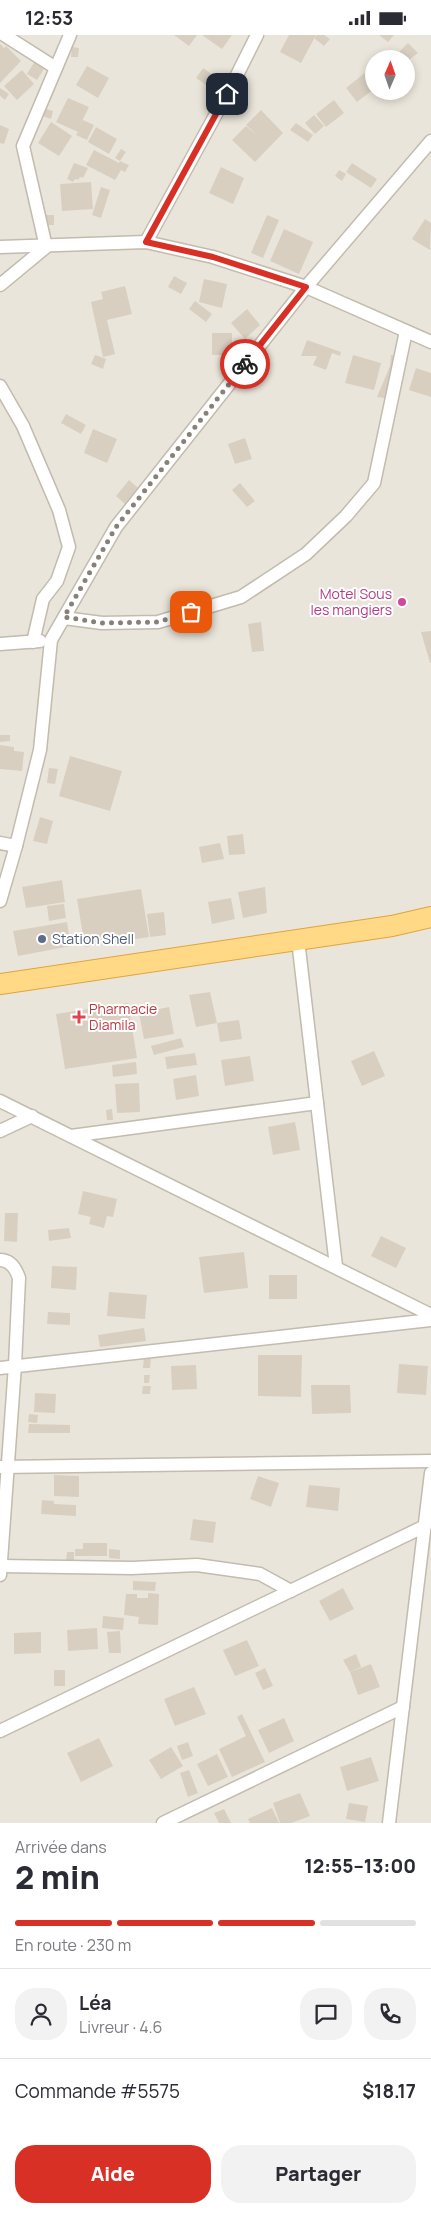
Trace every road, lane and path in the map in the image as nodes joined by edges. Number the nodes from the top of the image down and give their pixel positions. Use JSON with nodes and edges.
{"nodes":[{"id":1,"x":4,"y":35,"type":"edge"},
{"id":2,"x":70,"y":35,"type":"edge"},
{"id":3,"x":257,"y":35,"type":"edge"},
{"id":4,"x":56,"y":68,"type":"junction"},
{"id":5,"x":431,"y":141,"type":"edge"},
{"id":6,"x":146,"y":242,"type":"junction"},
{"id":7,"x":0,"y":247,"type":"edge"},
{"id":8,"x":46,"y":247,"type":"junction"},
{"id":9,"x":0,"y":285,"type":"edge"},
{"id":10,"x":306,"y":287,"type":"junction"},
{"id":11,"x":406,"y":331,"type":"junction"},
{"id":12,"x":431,"y":342,"type":"edge"},
{"id":13,"x":0,"y":386,"type":"edge"},
{"id":14,"x":64,"y":617,"type":"junction"},
{"id":15,"x":51,"y":640,"type":"junction"},
{"id":16,"x":33,"y":642,"type":"junction"},
{"id":17,"x":0,"y":644,"type":"edge"},
{"id":18,"x":0,"y":843,"type":"edge"},
{"id":19,"x":16,"y":846,"type":"junction"},
{"id":20,"x":0,"y":901,"type":"edge"},
{"id":21,"x":431,"y":917,"type":"edge"},
{"id":22,"x":298,"y":940,"type":"junction"},
{"id":23,"x":0,"y":985,"type":"edge"},
{"id":24,"x":0,"y":1101,"type":"edge"},
{"id":25,"x":317,"y":1103,"type":"junction"},
{"id":26,"x":32,"y":1117,"type":"junction"},
{"id":27,"x":0,"y":1131,"type":"edge"},
{"id":28,"x":71,"y":1136,"type":"junction"},
{"id":29,"x":0,"y":1260,"type":"edge"},
{"id":30,"x":336,"y":1266,"type":"junction"},
{"id":31,"x":431,"y":1315,"type":"edge"},
{"id":32,"x":431,"y":1320,"type":"edge"},
{"id":33,"x":15,"y":1365,"type":"junction"},
{"id":34,"x":0,"y":1368,"type":"edge"},
{"id":35,"x":431,"y":1461,"type":"edge"},
{"id":36,"x":4,"y":1467,"type":"edge"},
{"id":37,"x":431,"y":1473,"type":"edge"},
{"id":38,"x":425,"y":1526,"type":"junction"},
{"id":39,"x":0,"y":1569,"type":"edge"},
{"id":40,"x":290,"y":1591,"type":"junction"},
{"id":41,"x":403,"y":1707,"type":"junction"},
{"id":42,"x":0,"y":1731,"type":"edge"},
{"id":43,"x":163,"y":1823,"type":"edge"},
{"id":44,"x":389,"y":1823,"type":"edge"}],
"edges":[{"from":1,"to":4,"type":"street"},
{"from":2,"to":4,"type":"street"},
{"from":3,"to":6,"type":"street"},
{"from":4,"to":8,"type":"street"},
{"from":5,"to":10,"type":"street"},
{"from":6,"to":8,"type":"street"},
{"from":6,"to":10,"type":"street"},
{"from":7,"to":8,"type":"street"},
{"from":8,"to":9,"type":"street"},
{"from":10,"to":11,"type":"street"},
{"from":10,"to":14,"type":"street"},
{"from":11,"to":12,"type":"street"},
{"from":11,"to":14,"type":"street"},
{"from":13,"to":16,"type":"street"},
{"from":14,"to":15,"type":"street"},
{"from":15,"to":16,"type":"street"},
{"from":15,"to":19,"type":"street"},
{"from":16,"to":17,"type":"street"},
{"from":18,"to":19,"type":"street"},
{"from":19,"to":20,"type":"street"},
{"from":21,"to":22,"type":"highway"},
{"from":22,"to":23,"type":"highway"},
{"from":22,"to":25,"type":"street"},
{"from":24,"to":26,"type":"street"},
{"from":25,"to":28,"type":"street"},
{"from":25,"to":30,"type":"street"},
{"from":26,"to":27,"type":"street"},
{"from":26,"to":28,"type":"street"},
{"from":28,"to":30,"type":"street"},
{"from":29,"to":33,"type":"street"},
{"from":30,"to":31,"type":"street"},
{"from":32,"to":33,"type":"street"},
{"from":33,"to":34,"type":"street"},
{"from":33,"to":36,"type":"street"},
{"from":35,"to":36,"type":"street"},
{"from":36,"to":39,"type":"street"},
{"from":37,"to":38,"type":"street"},
{"from":38,"to":40,"type":"street"},
{"from":38,"to":41,"type":"street"},
{"from":39,"to":40,"type":"street"},
{"from":40,"to":42,"type":"street"},
{"from":41,"to":43,"type":"street"},
{"from":41,"to":44,"type":"street"}]}
